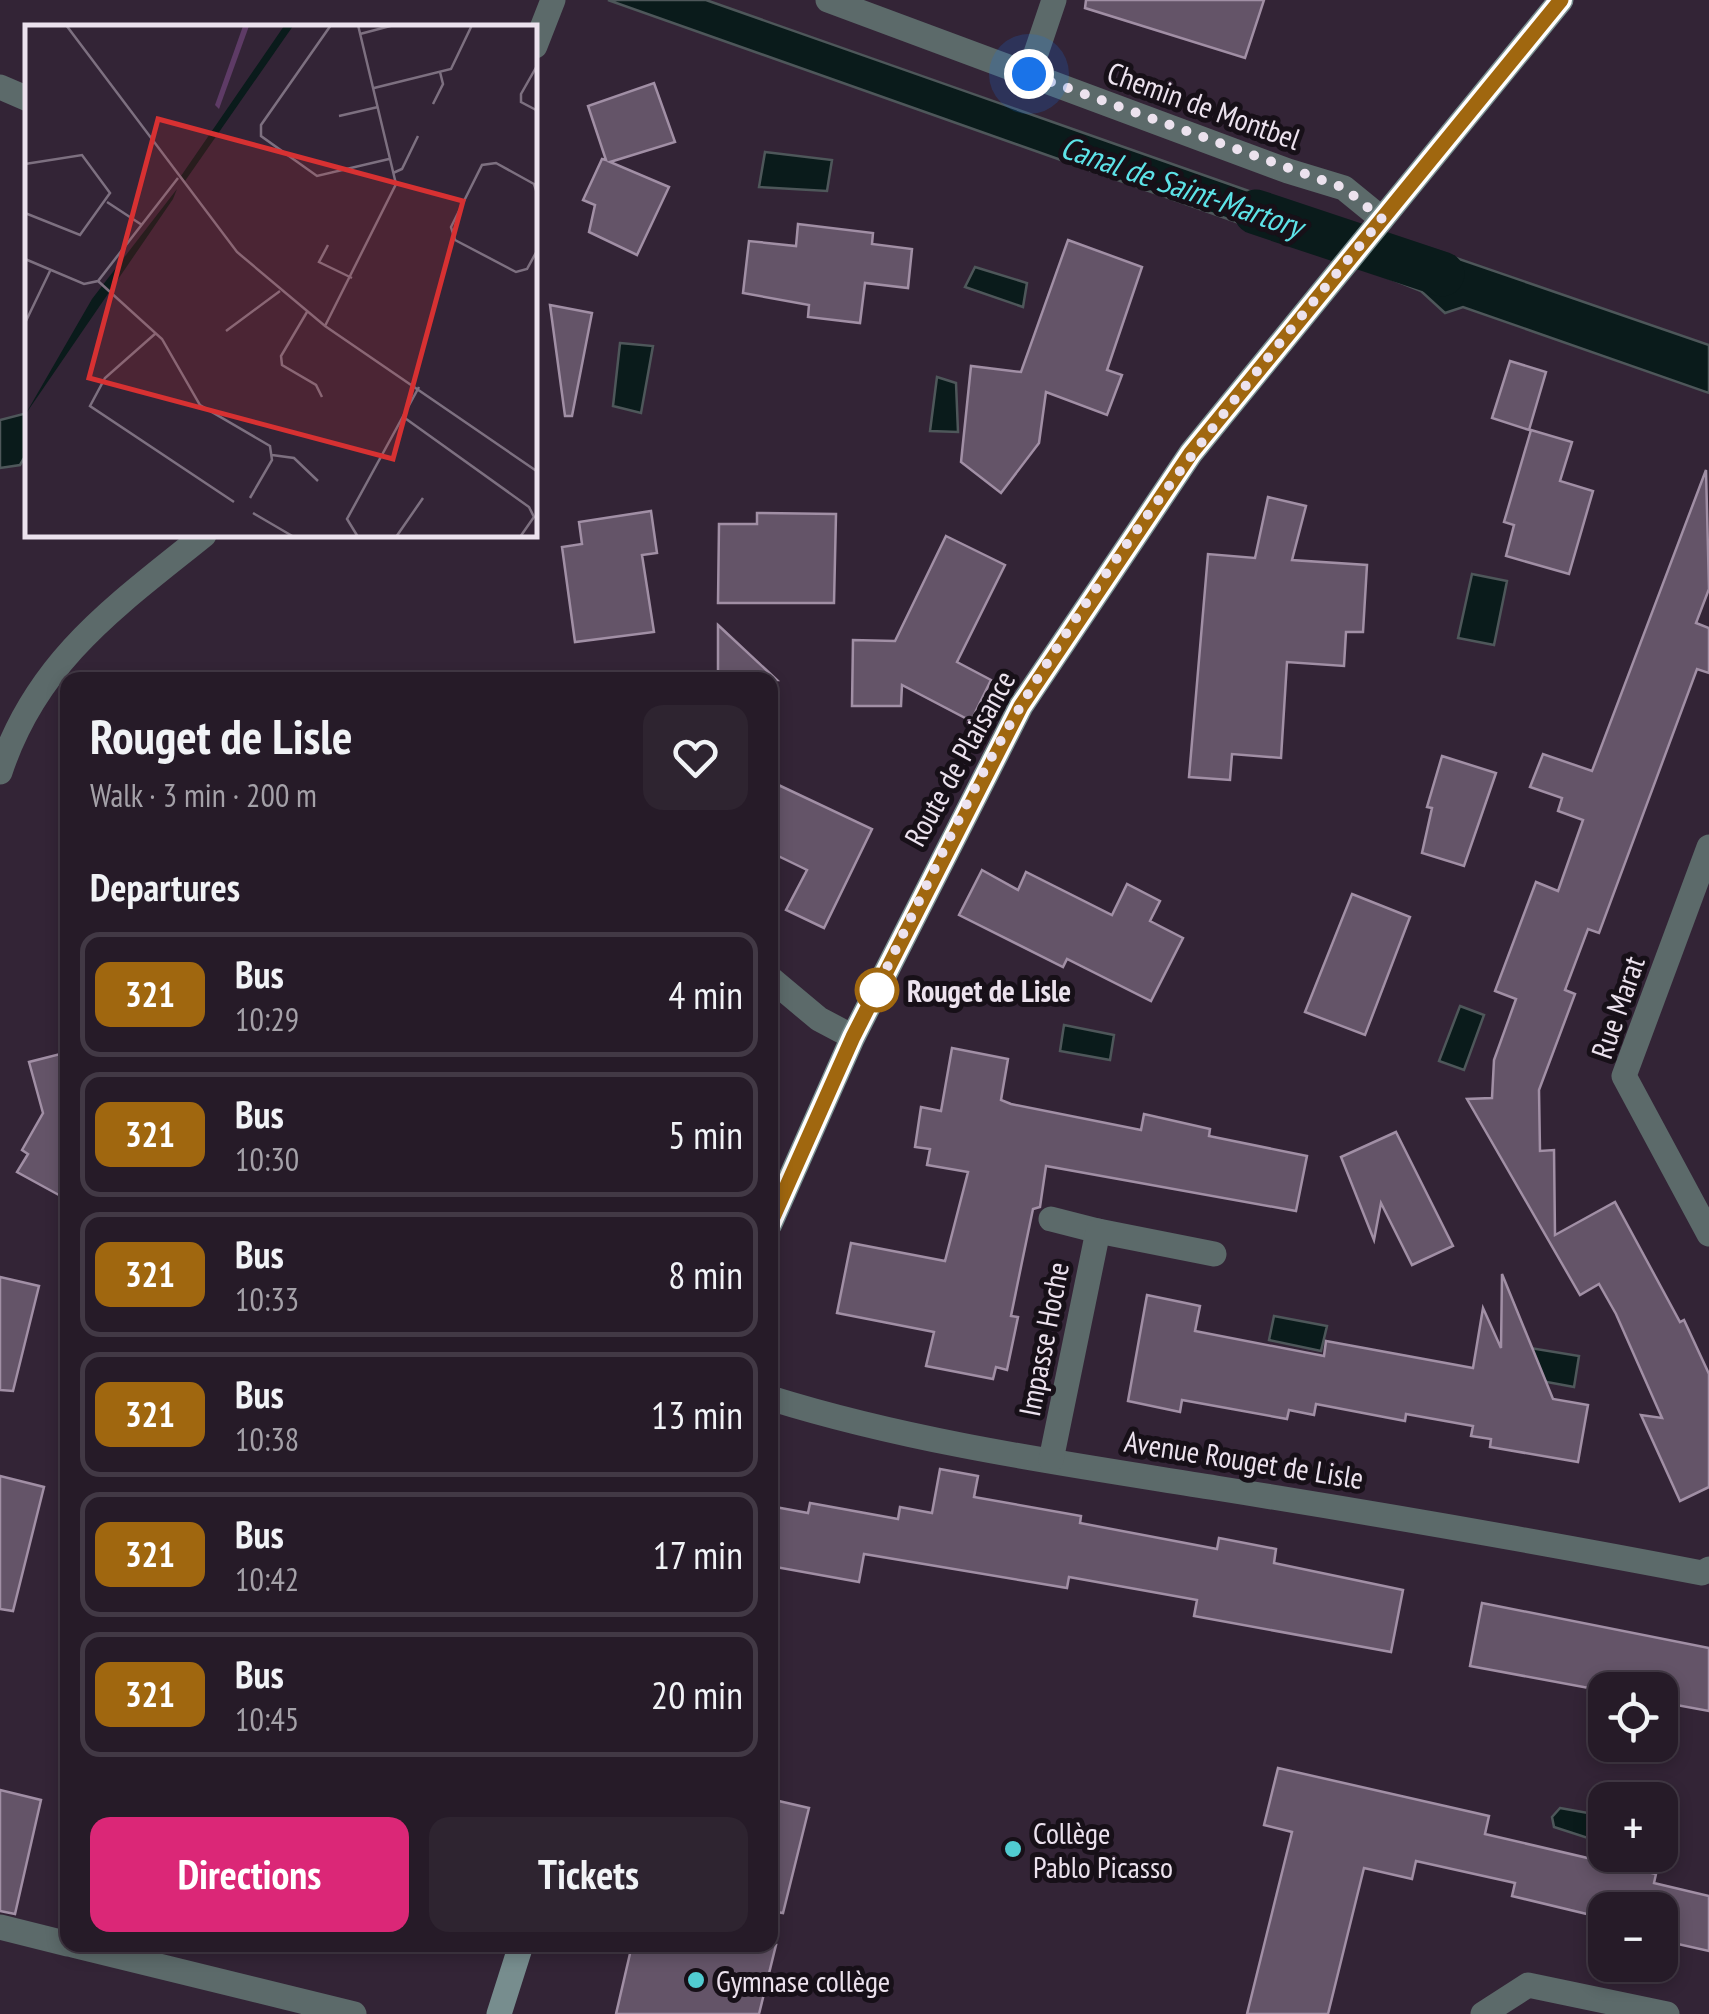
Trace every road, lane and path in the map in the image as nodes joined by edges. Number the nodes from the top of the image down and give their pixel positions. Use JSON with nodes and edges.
{"nodes":[{"id":1,"x":553,"y":0,"type":"edge"},
{"id":2,"x":828,"y":0,"type":"edge"},
{"id":3,"x":1054,"y":0,"type":"edge"},
{"id":4,"x":1561,"y":0,"type":"edge"},
{"id":5,"x":538,"y":38,"type":"edge"},
{"id":6,"x":1029,"y":74,"type":"junction"},
{"id":7,"x":0,"y":87,"type":"edge"},
{"id":8,"x":25,"y":99,"type":"edge"},
{"id":9,"x":1381,"y":220,"type":"junction"},
{"id":10,"x":200,"y":538,"type":"edge"},
{"id":11,"x":0,"y":772,"type":"edge"},
{"id":12,"x":1709,"y":847,"type":"edge"},
{"id":13,"x":778,"y":985,"type":"edge"},
{"id":14,"x":853,"y":1037,"type":"junction"},
{"id":15,"x":778,"y":1206,"type":"edge"},
{"id":16,"x":1051,"y":1219,"type":"dead end"},
{"id":17,"x":1098,"y":1231,"type":"junction"},
{"id":18,"x":1709,"y":1234,"type":"edge"},
{"id":19,"x":1214,"y":1254,"type":"dead end"},
{"id":20,"x":778,"y":1400,"type":"edge"},
{"id":21,"x":1052,"y":1460,"type":"junction"},
{"id":22,"x":1709,"y":1569,"type":"edge"},
{"id":23,"x":0,"y":1927,"type":"edge"},
{"id":24,"x":60,"y":1942,"type":"edge"},
{"id":25,"x":98,"y":1952,"type":"edge"},
{"id":26,"x":519,"y":1952,"type":"edge"},
{"id":27,"x":281,"y":2005,"type":"edge"},
{"id":28,"x":354,"y":2014,"type":"edge"},
{"id":29,"x":499,"y":2014,"type":"edge"},
{"id":30,"x":1483,"y":2014,"type":"edge"},
{"id":31,"x":1667,"y":2014,"type":"edge"}],
"edges":[{"from":1,"to":5,"type":"street"},
{"from":2,"to":6,"type":"street","name":"Chemin de Montbel"},
{"from":3,"to":6,"type":"street"},
{"from":4,"to":9,"type":"main road"},
{"from":6,"to":9,"type":"street","name":"Chemin de Montbel"},
{"from":7,"to":8,"type":"street"},
{"from":9,"to":14,"type":"main road","name":"Route de Plaisance"},
{"from":10,"to":11,"type":"street"},
{"from":12,"to":18,"type":"street","name":"Rue Marat"},
{"from":13,"to":14,"type":"street"},
{"from":14,"to":15,"type":"main road","name":"Route de Plaisance"},
{"from":16,"to":17,"type":"street","name":"Impasse Hoche"},
{"from":17,"to":19,"type":"street","name":"Impasse Hoche"},
{"from":17,"to":21,"type":"street","name":"Impasse Hoche"},
{"from":20,"to":21,"type":"street","name":"Avenue Rouget de Lisle"},
{"from":21,"to":22,"type":"street","name":"Avenue Rouget de Lisle"},
{"from":23,"to":24,"type":"street"},
{"from":25,"to":27,"type":"street"},
{"from":26,"to":29,"type":"main road"},
{"from":27,"to":28,"type":"street"},
{"from":30,"to":31,"type":"street"}]}
